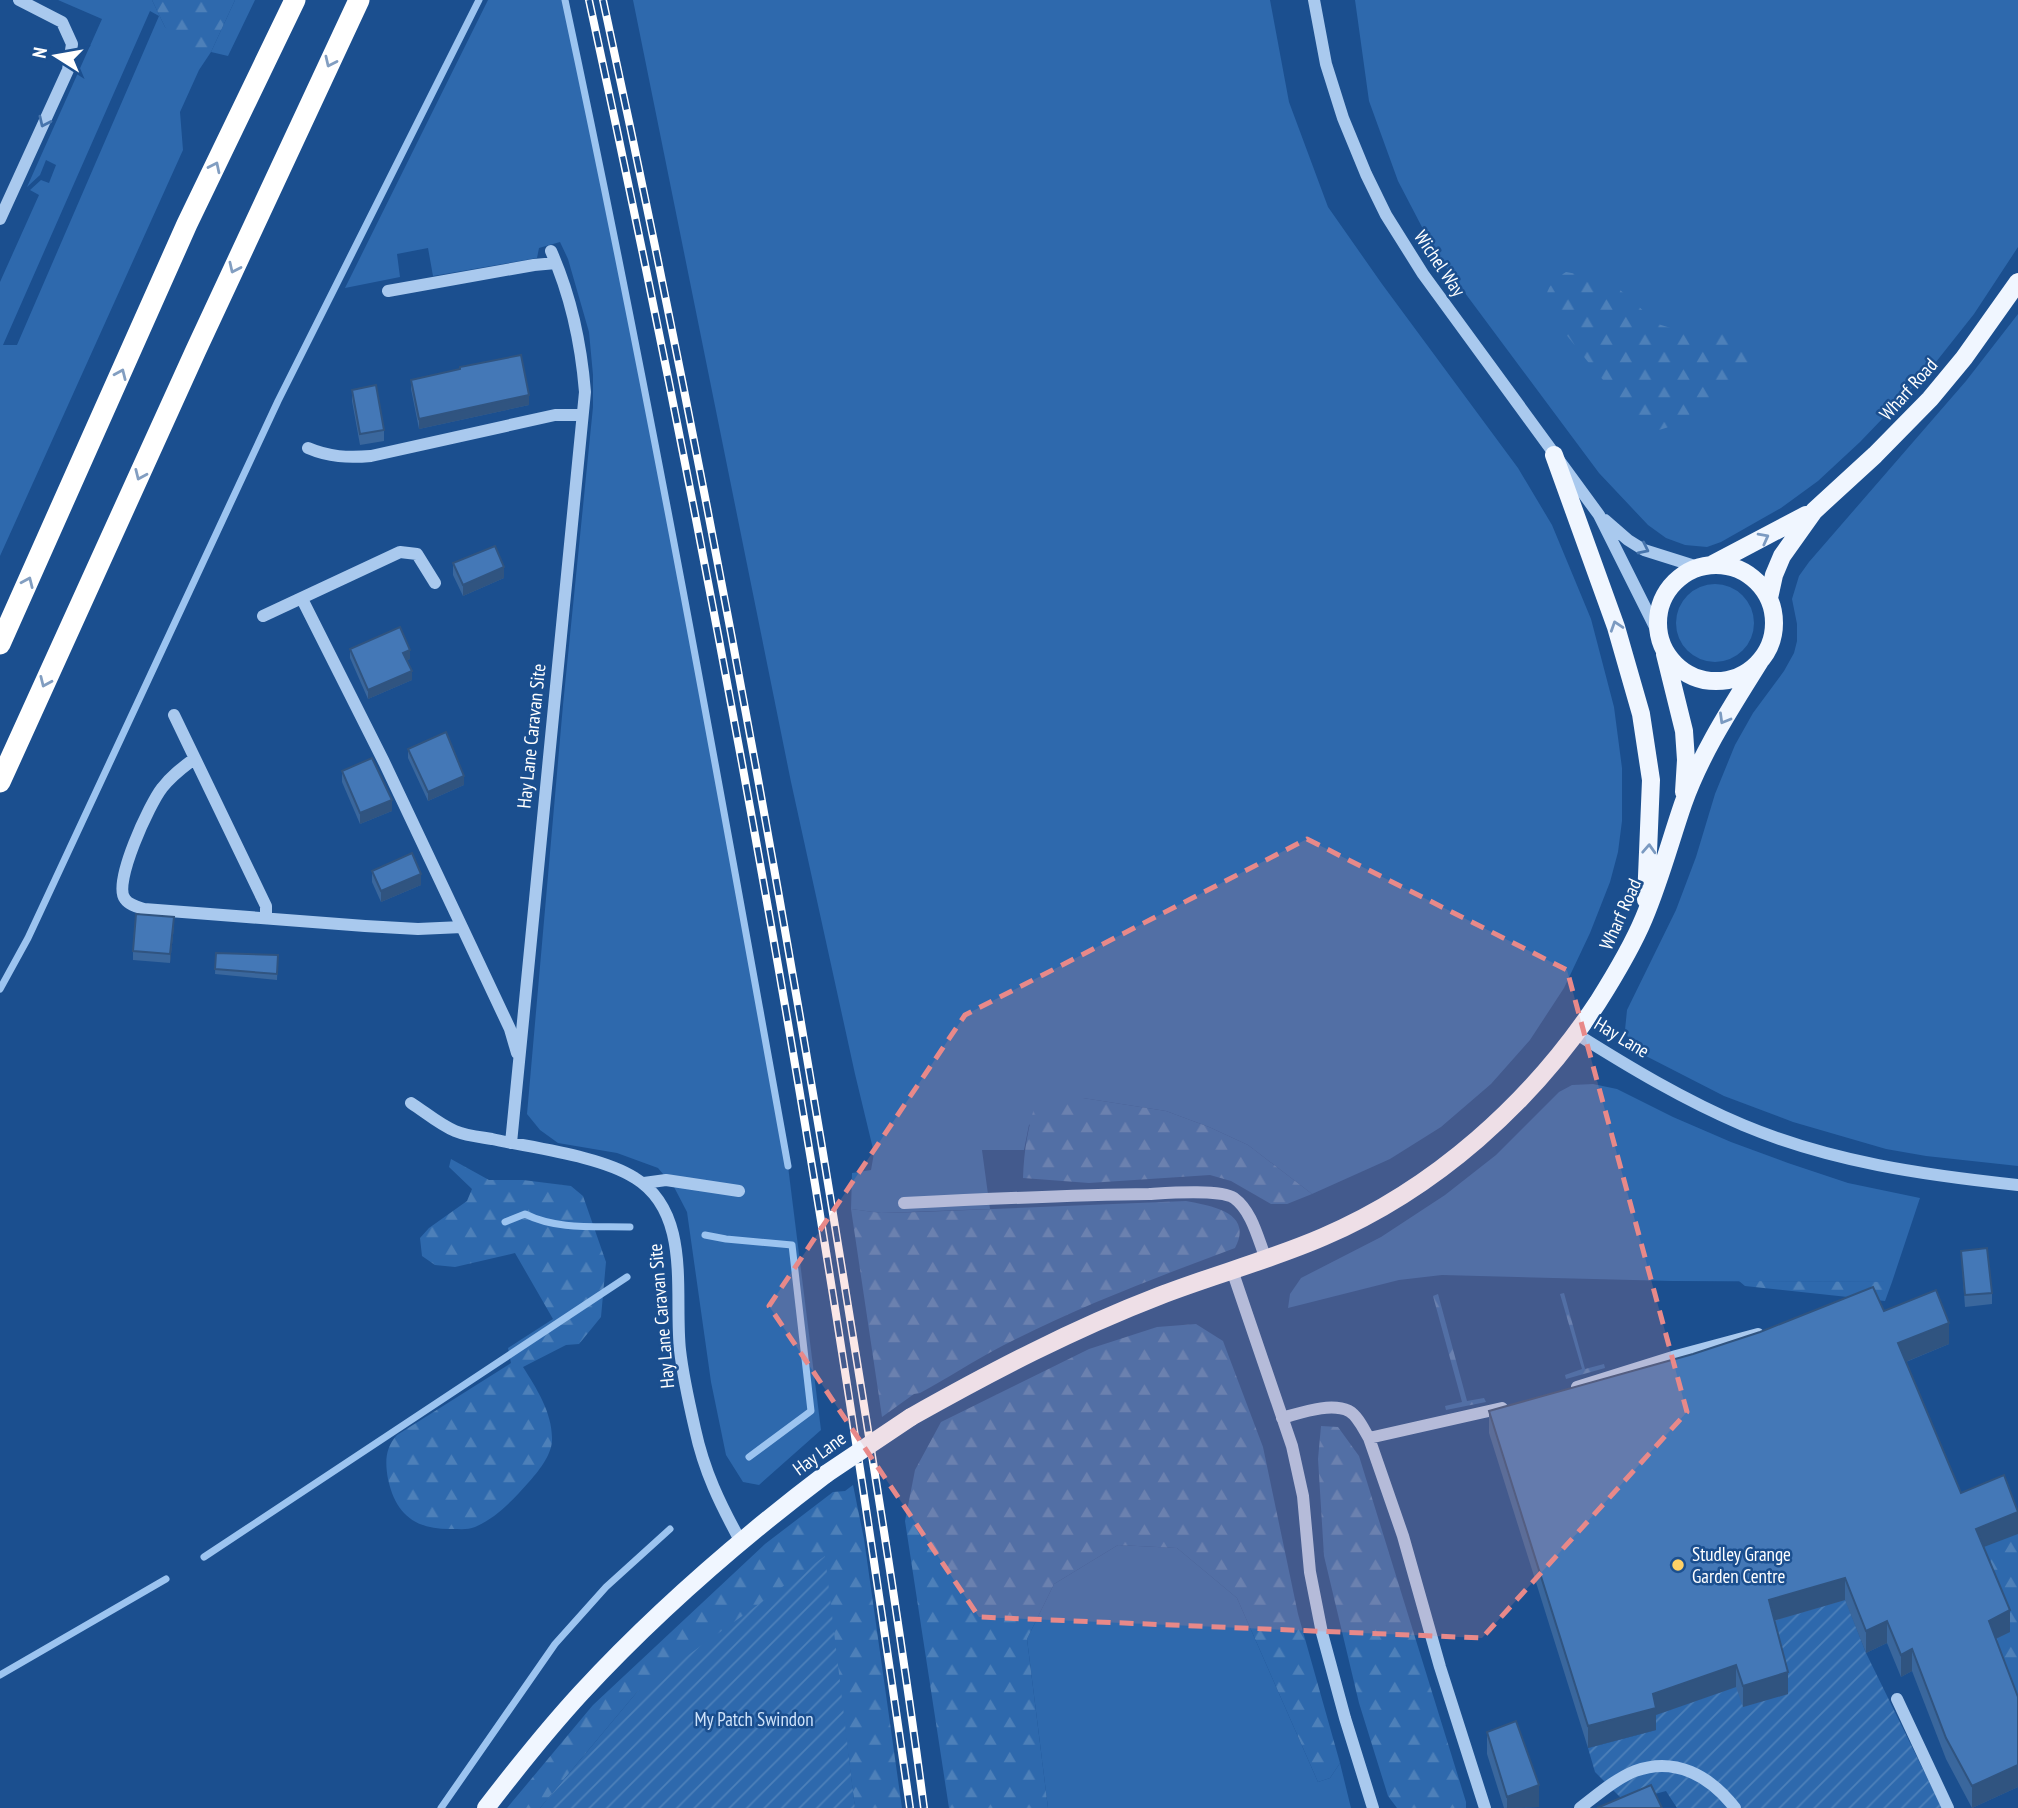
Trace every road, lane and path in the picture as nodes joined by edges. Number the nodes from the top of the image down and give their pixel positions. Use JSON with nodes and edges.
{"nodes":[{"id":1,"x":19,"y":0,"type":"edge"},
{"id":2,"x":295,"y":0,"type":"edge"},
{"id":3,"x":359,"y":0,"type":"edge"},
{"id":4,"x":1314,"y":0,"type":"edge"},
{"id":5,"x":0,"y":219,"type":"edge"},
{"id":6,"x":2018,"y":282,"type":"edge"},
{"id":7,"x":388,"y":291,"type":"dead end"},
{"id":8,"x":583,"y":415,"type":"junction"},
{"id":9,"x":308,"y":448,"type":"dead end"},
{"id":10,"x":1554,"y":455,"type":"junction"},
{"id":11,"x":1814,"y":511,"type":"junction"},
{"id":12,"x":1599,"y":516,"type":"junction"},
{"id":13,"x":1705,"y":566,"type":"junction"},
{"id":14,"x":435,"y":583,"type":"dead end"},
{"id":15,"x":1769,"y":598,"type":"junction"},
{"id":16,"x":302,"y":599,"type":"junction"},
{"id":17,"x":263,"y":616,"type":"dead end"},
{"id":18,"x":1662,"y":643,"type":"junction"},
{"id":19,"x":0,"y":644,"type":"edge"},
{"id":20,"x":1760,"y":661,"type":"junction"},
{"id":21,"x":174,"y":715,"type":"dead end"},
{"id":22,"x":194,"y":759,"type":"junction"},
{"id":23,"x":0,"y":782,"type":"edge"},
{"id":24,"x":1684,"y":802,"type":"junction"},
{"id":25,"x":266,"y":917,"type":"junction"},
{"id":26,"x":1644,"y":917,"type":"junction"},
{"id":27,"x":462,"y":927,"type":"junction"},
{"id":28,"x":1575,"y":1033,"type":"junction"},
{"id":29,"x":519,"y":1060,"type":"junction"},
{"id":30,"x":411,"y":1103,"type":"dead end"},
{"id":31,"x":511,"y":1143,"type":"junction"},
{"id":32,"x":644,"y":1183,"type":"junction"},
{"id":33,"x":2018,"y":1185,"type":"edge"},
{"id":34,"x":739,"y":1191,"type":"dead end"},
{"id":35,"x":904,"y":1203,"type":"dead end"},
{"id":36,"x":1266,"y":1259,"type":"junction"},
{"id":37,"x":1232,"y":1270,"type":"junction"},
{"id":38,"x":1769,"y":1331,"type":"edge"},
{"id":39,"x":1561,"y":1392,"type":"edge"},
{"id":40,"x":1510,"y":1406,"type":"edge"},
{"id":41,"x":1282,"y":1418,"type":"junction"},
{"id":42,"x":1369,"y":1438,"type":"junction"},
{"id":43,"x":741,"y":1542,"type":"junction"},
{"id":44,"x":1897,"y":1699,"type":"dead end"},
{"id":45,"x":486,"y":1808,"type":"edge"},
{"id":46,"x":1374,"y":1808,"type":"edge"},
{"id":47,"x":1485,"y":1808,"type":"edge"},
{"id":48,"x":1580,"y":1808,"type":"edge"},
{"id":49,"x":1735,"y":1808,"type":"edge"},
{"id":50,"x":1948,"y":1808,"type":"edge"}],
"edges":[{"from":1,"to":5,"type":"street","one_way":true},
{"from":19,"to":2,"type":"highway","one_way":true},
{"from":3,"to":23,"type":"highway","one_way":true},
{"from":4,"to":10,"type":"street","name":"Wichel Way"},
{"from":6,"to":11,"type":"main road","name":"Wharf Road"},
{"from":7,"to":8,"type":"street","name":"Hay Lane Caravan Site"},
{"from":8,"to":9,"type":"street"},
{"from":8,"to":29,"type":"street","name":"Hay Lane Caravan Site"},
{"from":10,"to":12,"type":"street","name":"Wichel Way"},
{"from":26,"to":10,"type":"main road","one_way":true},
{"from":13,"to":11,"type":"main road","name":"Wharf Road","one_way":true},
{"from":11,"to":15,"type":"main road","name":"Wharf Road"},
{"from":12,"to":13,"type":"street","name":"Wichel Way","one_way":true},
{"from":12,"to":18,"type":"street","name":"Wichel Way"},
{"from":13,"to":15,"type":"main road"},
{"from":13,"to":18,"type":"main road","name":"Wharf Road"},
{"from":14,"to":16,"type":"street"},
{"from":15,"to":20,"type":"main road","name":"Wharf Road"},
{"from":16,"to":17,"type":"street"},
{"from":16,"to":27,"type":"street","name":"Hay Lane Caravan Site"},
{"from":18,"to":20,"type":"main road"},
{"from":18,"to":24,"type":"main road","name":"Wharf Road"},
{"from":20,"to":24,"type":"main road","name":"Wharf Road","one_way":true},
{"from":21,"to":22,"type":"street"},
{"from":22,"to":25,"type":"street"},
{"from":22,"to":25,"type":"street"},
{"from":24,"to":26,"type":"main road","name":"Wharf Road"},
{"from":25,"to":27,"type":"street"},
{"from":26,"to":28,"type":"main road","name":"Wharf Road"},
{"from":27,"to":29,"type":"street","name":"Hay Lane Caravan Site"},
{"from":28,"to":33,"type":"street","name":"Hay Lane"},
{"from":28,"to":36,"type":"main road","name":"Hay Lane"},
{"from":29,"to":31,"type":"street","name":"Hay Lane Caravan Site"},
{"from":30,"to":31,"type":"street","name":"Hay Lane Caravan Site"},
{"from":31,"to":32,"type":"street","name":"Hay Lane Caravan Site"},
{"from":32,"to":34,"type":"street"},
{"from":32,"to":43,"type":"street","name":"Hay Lane Caravan Site"},
{"from":35,"to":36,"type":"street"},
{"from":36,"to":37,"type":"main road","name":"Hay Lane"},
{"from":37,"to":41,"type":"street"},
{"from":37,"to":43,"type":"main road","name":"Hay Lane","bridge":true},
{"from":38,"to":39,"type":"street"},
{"from":40,"to":42,"type":"street"},
{"from":41,"to":42,"type":"street"},
{"from":41,"to":46,"type":"street"},
{"from":42,"to":47,"type":"street"},
{"from":43,"to":45,"type":"main road","name":"Hay Lane"},
{"from":44,"to":50,"type":"street"},
{"from":48,"to":49,"type":"street"}]}
